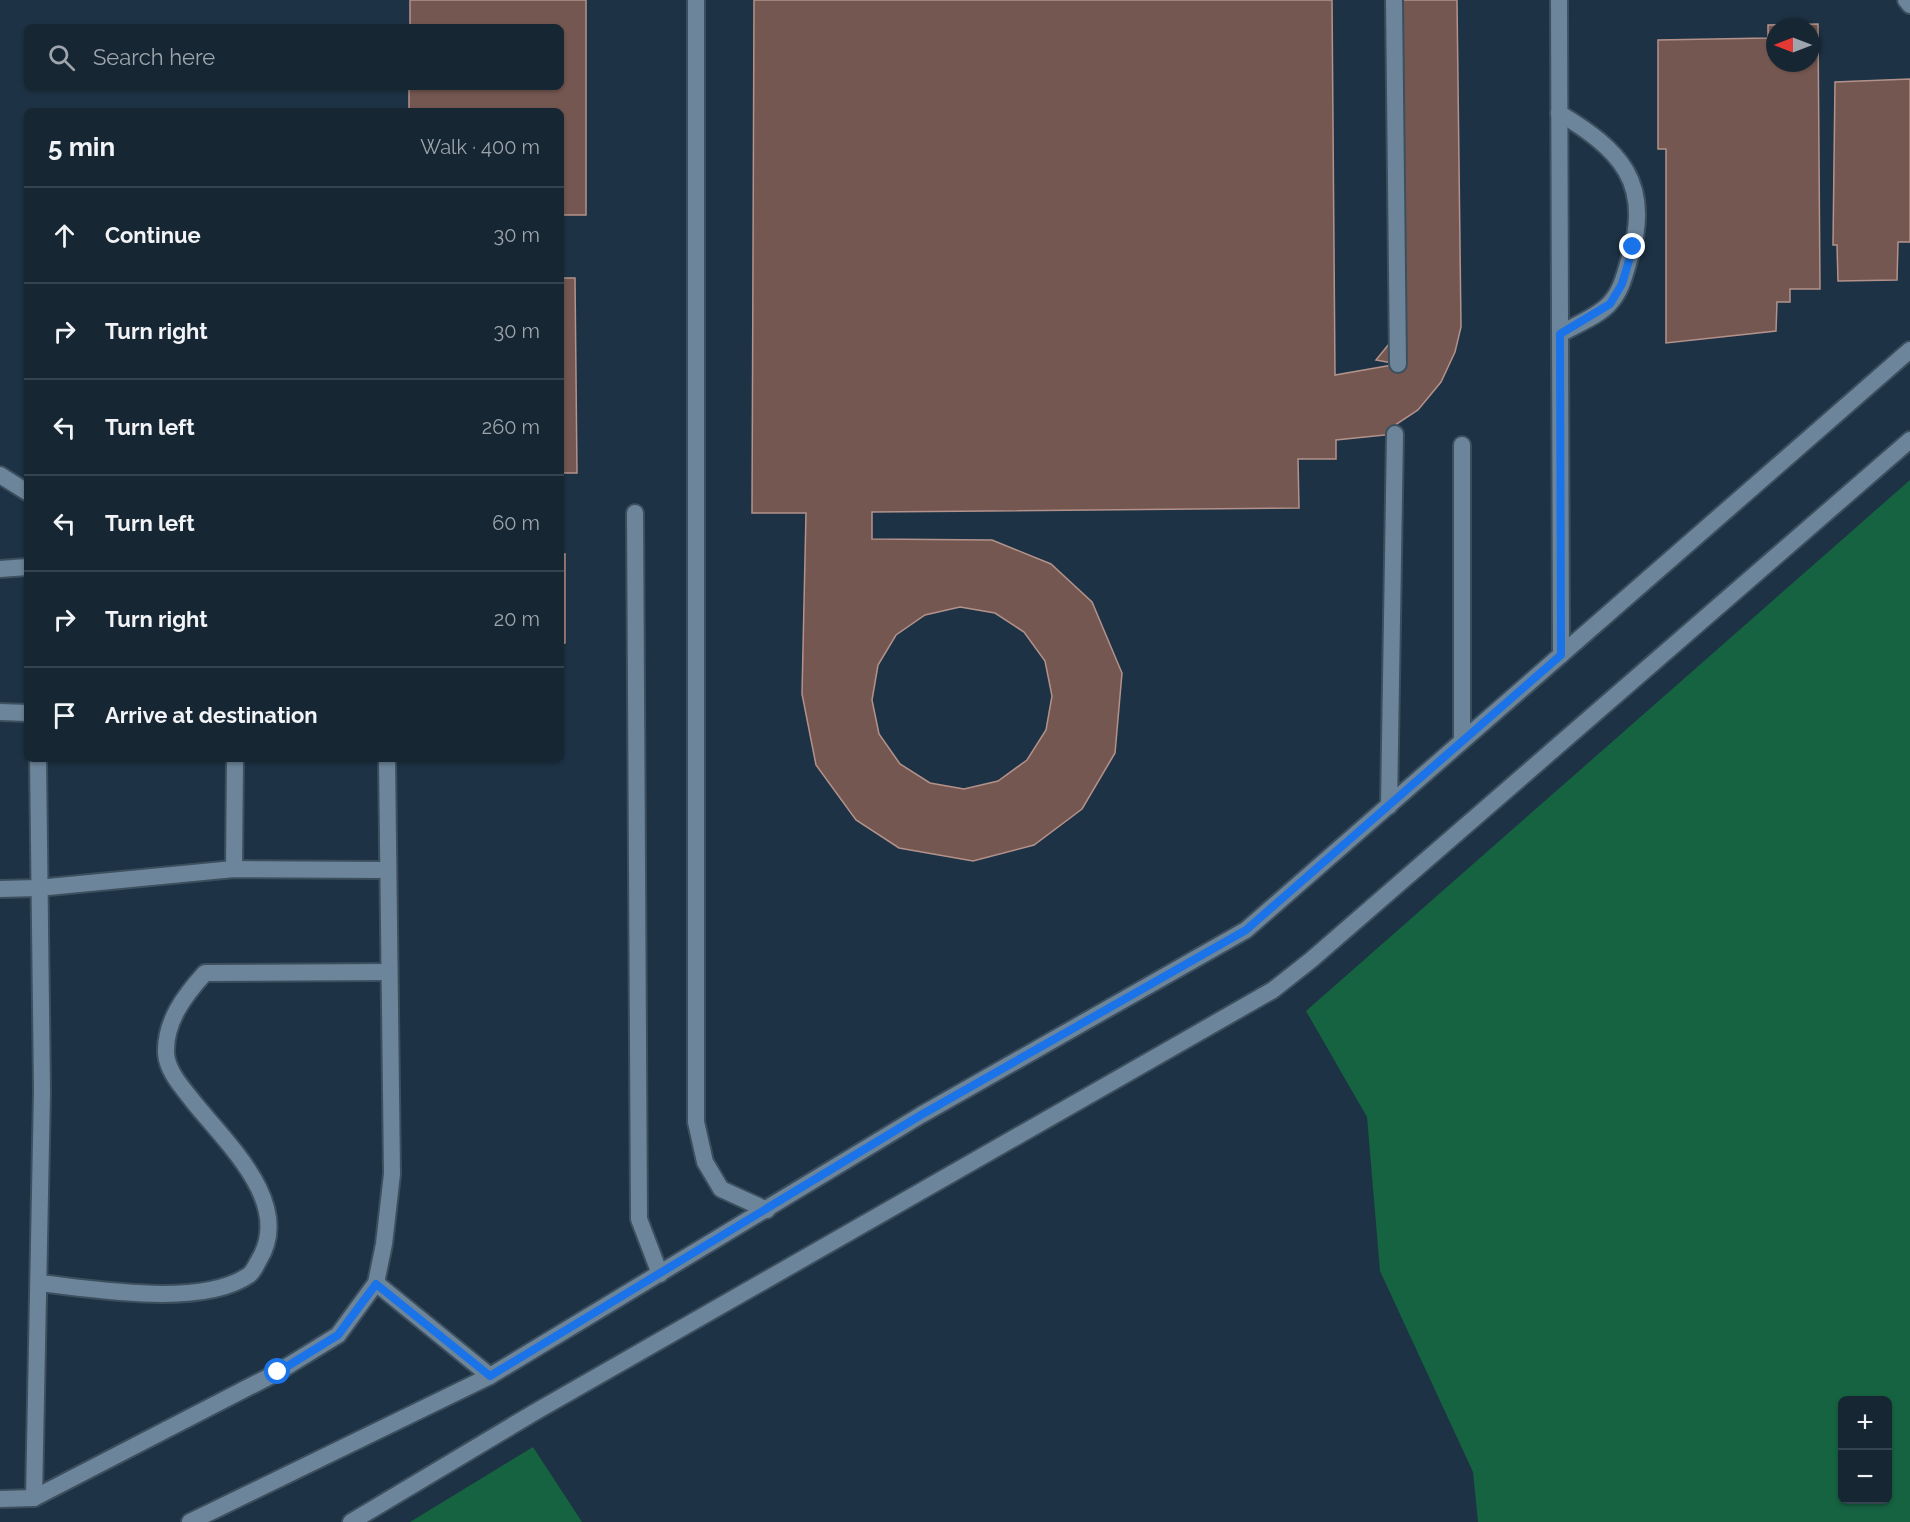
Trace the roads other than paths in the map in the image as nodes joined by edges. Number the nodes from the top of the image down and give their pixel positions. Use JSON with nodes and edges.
{"nodes":[{"id":1,"x":696,"y":0,"type":"edge"},
{"id":2,"x":1394,"y":0,"type":"edge"},
{"id":3,"x":1559,"y":0,"type":"edge"},
{"id":4,"x":1906,"y":0,"type":"edge"},
{"id":5,"x":1910,"y":5,"type":"edge"},
{"id":6,"x":1559,"y":113,"type":"junction"},
{"id":7,"x":1560,"y":334,"type":"junction"},
{"id":8,"x":1910,"y":350,"type":"edge"},
{"id":9,"x":1398,"y":364,"type":"dead end"},
{"id":10,"x":1395,"y":434,"type":"dead end"},
{"id":11,"x":1910,"y":440,"type":"edge"},
{"id":12,"x":1462,"y":445,"type":"dead end"},
{"id":13,"x":0,"y":475,"type":"edge"},
{"id":14,"x":24,"y":490,"type":"edge"},
{"id":15,"x":635,"y":513,"type":"dead end"},
{"id":16,"x":24,"y":567,"type":"edge"},
{"id":17,"x":0,"y":569,"type":"edge"},
{"id":18,"x":1561,"y":655,"type":"junction"},
{"id":19,"x":0,"y":712,"type":"edge"},
{"id":20,"x":24,"y":713,"type":"edge"},
{"id":21,"x":1462,"y":741,"type":"junction"},
{"id":22,"x":38,"y":762,"type":"edge"},
{"id":23,"x":235,"y":762,"type":"edge"},
{"id":24,"x":387,"y":762,"type":"edge"},
{"id":25,"x":1389,"y":807,"type":"junction"},
{"id":26,"x":234,"y":869,"type":"junction"},
{"id":27,"x":388,"y":870,"type":"junction"},
{"id":28,"x":38,"y":888,"type":"junction"},
{"id":29,"x":0,"y":889,"type":"edge"},
{"id":30,"x":389,"y":972,"type":"junction"},
{"id":31,"x":767,"y":1210,"type":"junction"},
{"id":32,"x":660,"y":1274,"type":"junction"},
{"id":33,"x":39,"y":1284,"type":"junction"},
{"id":34,"x":376,"y":1284,"type":"junction"},
{"id":35,"x":490,"y":1376,"type":"junction"},
{"id":36,"x":0,"y":1498,"type":"edge"},
{"id":37,"x":34,"y":1498,"type":"junction"},
{"id":38,"x":190,"y":1522,"type":"edge"},
{"id":39,"x":351,"y":1522,"type":"edge"}],
"edges":[{"from":1,"to":31,"type":"lane"},
{"from":2,"to":9,"type":"lane"},
{"from":3,"to":6,"type":"lane"},
{"from":4,"to":5,"type":"lane"},
{"from":6,"to":7,"type":"lane"},
{"from":6,"to":7,"type":"lane"},
{"from":7,"to":18,"type":"lane"},
{"from":8,"to":18,"type":"lane"},
{"from":10,"to":25,"type":"lane"},
{"from":11,"to":39,"type":"lane"},
{"from":12,"to":21,"type":"lane"},
{"from":13,"to":14,"type":"lane"},
{"from":15,"to":32,"type":"lane"},
{"from":16,"to":17,"type":"lane"},
{"from":18,"to":21,"type":"lane"},
{"from":19,"to":20,"type":"lane"},
{"from":21,"to":25,"type":"lane"},
{"from":22,"to":28,"type":"lane"},
{"from":23,"to":26,"type":"lane"},
{"from":24,"to":27,"type":"lane"},
{"from":25,"to":31,"type":"lane"},
{"from":26,"to":27,"type":"lane"},
{"from":26,"to":28,"type":"lane"},
{"from":27,"to":30,"type":"lane"},
{"from":28,"to":29,"type":"lane"},
{"from":28,"to":33,"type":"lane"},
{"from":30,"to":33,"type":"lane"},
{"from":30,"to":34,"type":"lane"},
{"from":31,"to":32,"type":"lane"},
{"from":32,"to":35,"type":"lane"},
{"from":33,"to":37,"type":"lane"},
{"from":34,"to":35,"type":"lane"},
{"from":34,"to":37,"type":"lane"},
{"from":35,"to":38,"type":"lane"},
{"from":36,"to":37,"type":"lane"}]}
